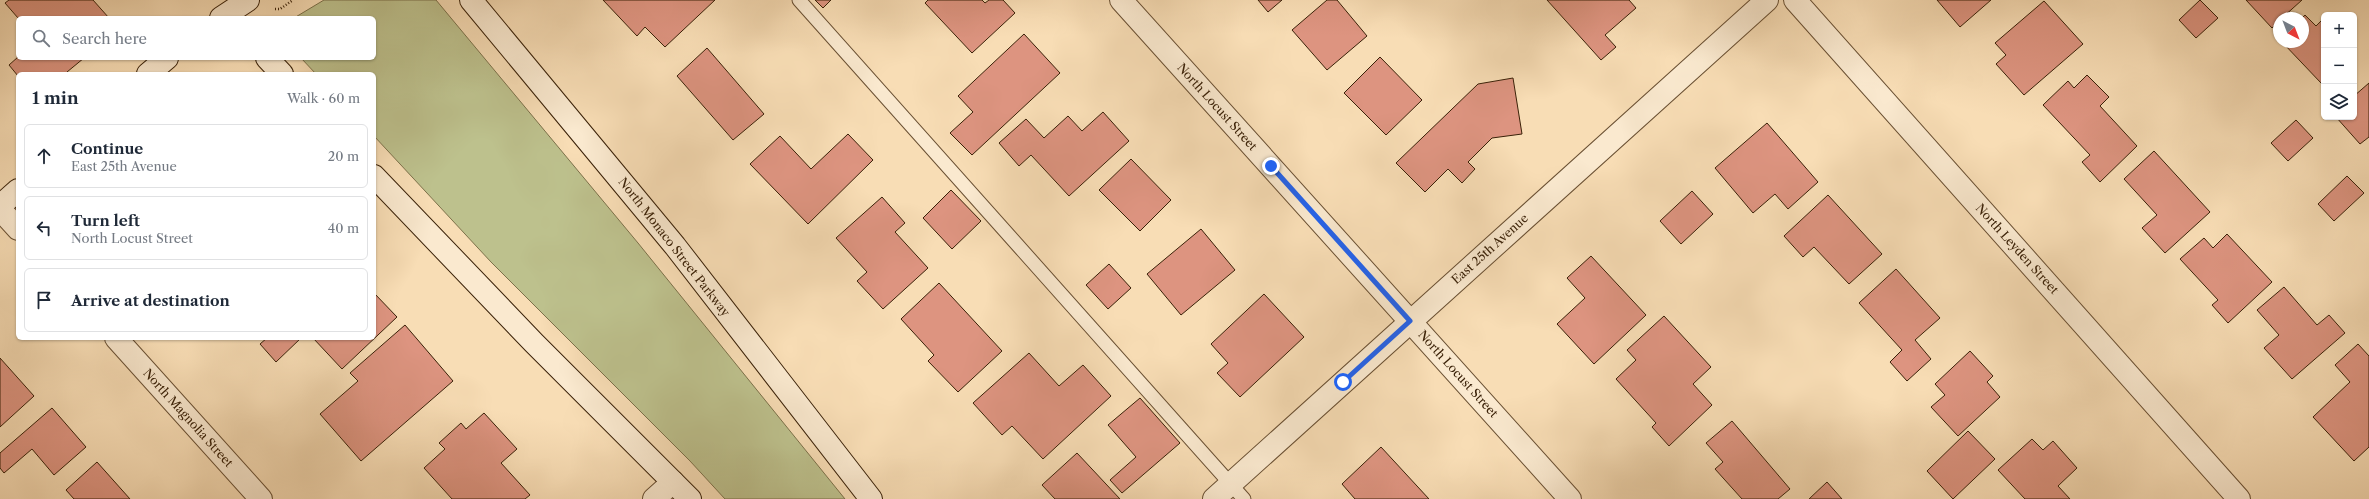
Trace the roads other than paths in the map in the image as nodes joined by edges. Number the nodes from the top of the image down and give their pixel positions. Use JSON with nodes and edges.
{"nodes":[{"id":1,"x":248,"y":0,"type":"edge"},
{"id":2,"x":471,"y":0,"type":"edge"},
{"id":3,"x":799,"y":0,"type":"edge"},
{"id":4,"x":1121,"y":0,"type":"edge"},
{"id":5,"x":1767,"y":0,"type":"edge"},
{"id":6,"x":1795,"y":0,"type":"edge"},
{"id":7,"x":223,"y":12,"type":"edge"},
{"id":8,"x":166,"y":60,"type":"edge"},
{"id":9,"x":270,"y":60,"type":"edge"},
{"id":10,"x":150,"y":72,"type":"edge"},
{"id":11,"x":280,"y":72,"type":"edge"},
{"id":12,"x":376,"y":178,"type":"edge"},
{"id":13,"x":16,"y":192,"type":"edge"},
{"id":14,"x":0,"y":208,"type":"edge"},
{"id":15,"x":16,"y":227,"type":"edge"},
{"id":16,"x":1410,"y":321,"type":"junction"},
{"id":17,"x":118,"y":340,"type":"edge"},
{"id":18,"x":673,"y":482,"type":"junction"},
{"id":19,"x":1237,"y":492,"type":"edge"},
{"id":20,"x":261,"y":499,"type":"edge"},
{"id":21,"x":654,"y":499,"type":"edge"},
{"id":22,"x":690,"y":499,"type":"edge"},
{"id":23,"x":871,"y":499,"type":"edge"},
{"id":24,"x":1214,"y":499,"type":"edge"},
{"id":25,"x":1570,"y":499,"type":"edge"},
{"id":26,"x":2239,"y":499,"type":"edge"}],
"edges":[{"from":1,"to":7,"type":"street"},
{"from":2,"to":23,"type":"street","name":"North Monaco Street Parkway"},
{"from":3,"to":19,"type":"lane"},
{"from":4,"to":16,"type":"street","name":"North Locust Street"},
{"from":5,"to":16,"type":"street","name":"East 25th Avenue"},
{"from":6,"to":26,"type":"street","name":"North Leyden Street"},
{"from":8,"to":10,"type":"street"},
{"from":9,"to":11,"type":"street"},
{"from":12,"to":18,"type":"street"},
{"from":13,"to":14,"type":"street"},
{"from":14,"to":15,"type":"street"},
{"from":16,"to":19,"type":"street","name":"East 25th Avenue"},
{"from":16,"to":25,"type":"street","name":"North Locust Street"},
{"from":17,"to":20,"type":"street","name":"North Magnolia Street"},
{"from":18,"to":21,"type":"street"},
{"from":18,"to":22,"type":"street"},
{"from":19,"to":24,"type":"street","name":"East 25th Avenue"}]}
